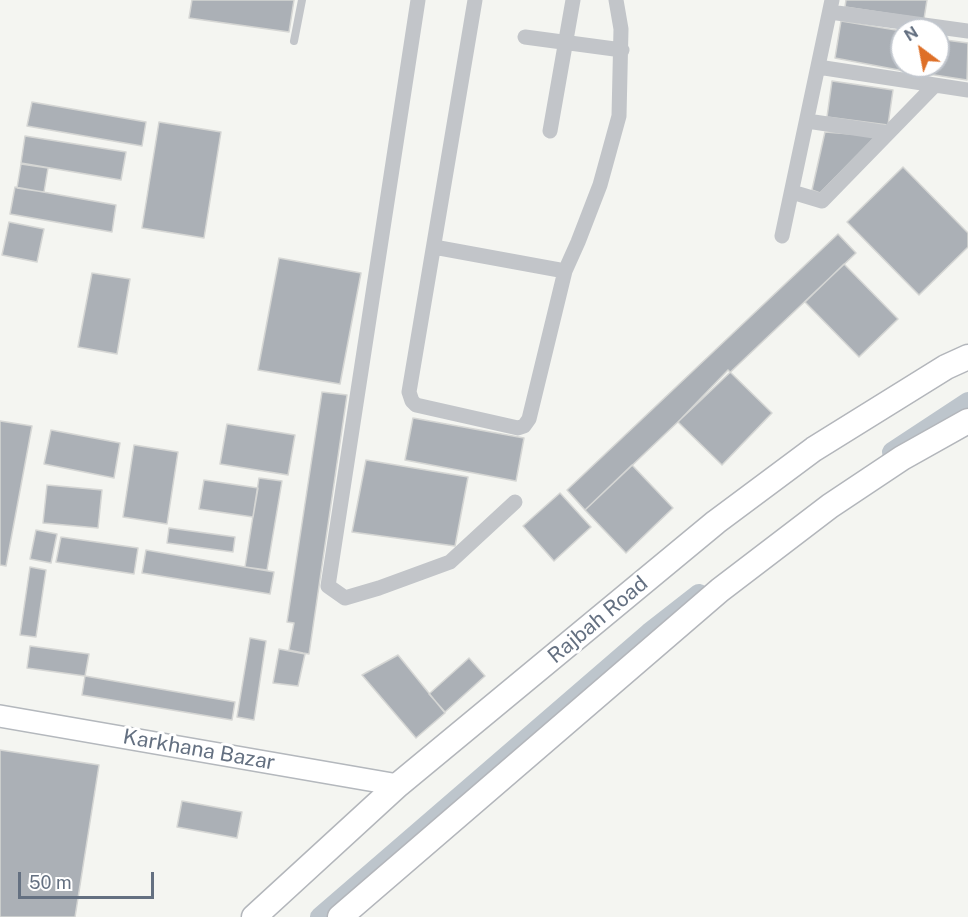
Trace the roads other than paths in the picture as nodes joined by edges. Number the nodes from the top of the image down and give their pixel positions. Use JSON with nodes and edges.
{"nodes":[{"id":1,"x":302,"y":0,"type":"edge"},
{"id":2,"x":418,"y":0,"type":"edge"},
{"id":3,"x":475,"y":0,"type":"edge"},
{"id":4,"x":573,"y":0,"type":"edge"},
{"id":5,"x":616,"y":0,"type":"edge"},
{"id":6,"x":831,"y":6,"type":"edge"},
{"id":7,"x":968,"y":31,"type":"edge"},
{"id":8,"x":525,"y":37,"type":"dead end"},
{"id":9,"x":294,"y":41,"type":"dead end"},
{"id":10,"x":566,"y":42,"type":"junction"},
{"id":11,"x":622,"y":50,"type":"junction"},
{"id":12,"x":818,"y":67,"type":"junction"},
{"id":13,"x":935,"y":85,"type":"junction"},
{"id":14,"x":968,"y":90,"type":"edge"},
{"id":15,"x":807,"y":121,"type":"junction"},
{"id":16,"x":550,"y":131,"type":"dead end"},
{"id":17,"x":888,"y":133,"type":"junction"},
{"id":18,"x":792,"y":192,"type":"junction"},
{"id":19,"x":782,"y":236,"type":"dead end"},
{"id":20,"x":434,"y":247,"type":"junction"},
{"id":21,"x":565,"y":271,"type":"junction"},
{"id":22,"x":968,"y":357,"type":"edge"},
{"id":23,"x":968,"y":421,"type":"edge"},
{"id":24,"x":515,"y":502,"type":"dead end"},
{"id":25,"x":0,"y":716,"type":"edge"},
{"id":26,"x":398,"y":785,"type":"junction"},
{"id":27,"x":254,"y":917,"type":"edge"},
{"id":28,"x":340,"y":917,"type":"edge"}],
"edges":[{"from":1,"to":9,"type":"lane"},
{"from":2,"to":24,"type":"street"},
{"from":3,"to":20,"type":"street"},
{"from":4,"to":10,"type":"street"},
{"from":5,"to":11,"type":"street"},
{"from":6,"to":7,"type":"street"},
{"from":6,"to":12,"type":"street"},
{"from":8,"to":10,"type":"street"},
{"from":10,"to":11,"type":"street"},
{"from":10,"to":16,"type":"street"},
{"from":11,"to":21,"type":"street"},
{"from":12,"to":13,"type":"street"},
{"from":12,"to":15,"type":"street"},
{"from":13,"to":14,"type":"street"},
{"from":13,"to":17,"type":"street"},
{"from":15,"to":17,"type":"street"},
{"from":15,"to":18,"type":"street"},
{"from":17,"to":18,"type":"street"},
{"from":18,"to":19,"type":"street"},
{"from":20,"to":21,"type":"street"},
{"from":20,"to":21,"type":"street"},
{"from":22,"to":26,"type":"main road","name":"Rajbah Road"},
{"from":23,"to":28,"type":"main road"},
{"from":25,"to":26,"type":"street","name":"Karkhana Bazar"},
{"from":26,"to":27,"type":"main road","name":"Rajbah Road"}]}
